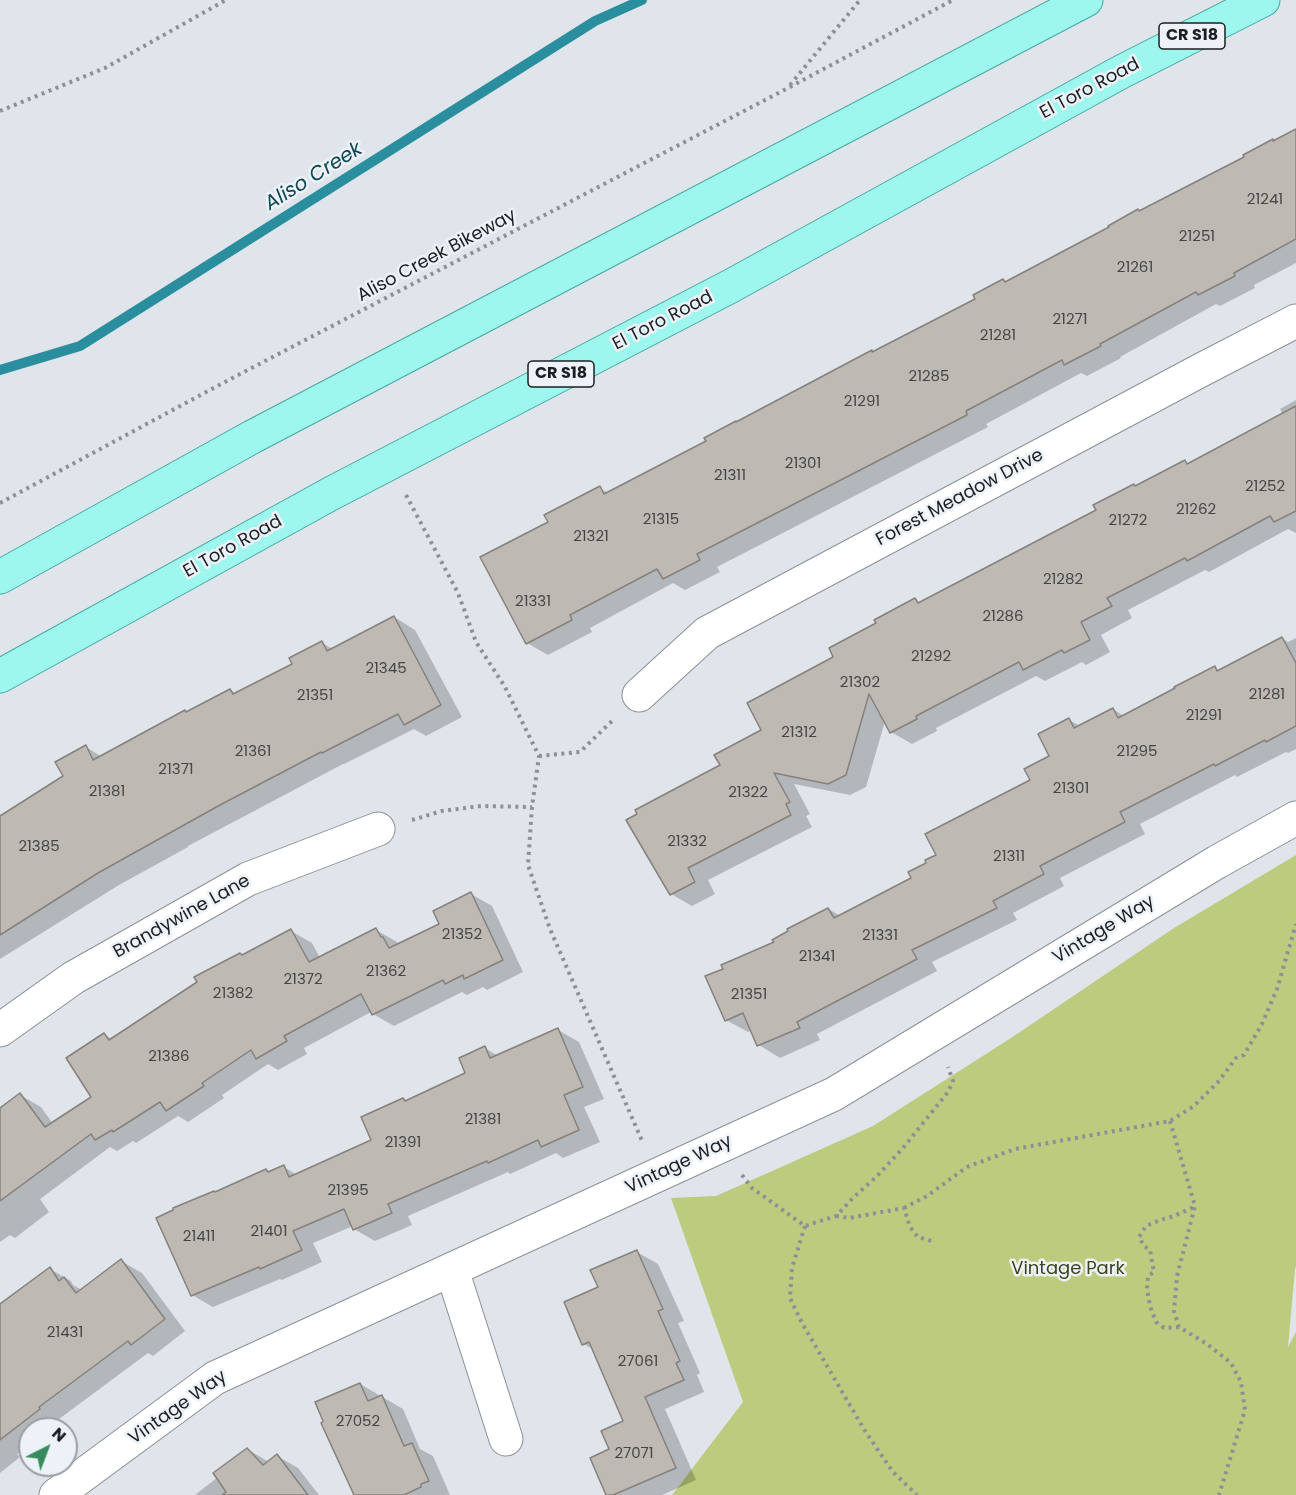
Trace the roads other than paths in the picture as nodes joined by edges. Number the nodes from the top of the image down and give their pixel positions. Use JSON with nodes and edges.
{"nodes":[{"id":1,"x":1086,"y":0,"type":"edge"},
{"id":2,"x":1263,"y":0,"type":"edge"},
{"id":3,"x":1296,"y":321,"type":"edge"},
{"id":4,"x":0,"y":577,"type":"edge"},
{"id":5,"x":0,"y":675,"type":"edge"},
{"id":6,"x":639,"y":695,"type":"road end"},
{"id":7,"x":1296,"y":818,"type":"edge"},
{"id":8,"x":378,"y":829,"type":"road end"},
{"id":9,"x":0,"y":1030,"type":"edge"},
{"id":10,"x":452,"y":1270,"type":"junction"},
{"id":11,"x":506,"y":1439,"type":"dead end"},
{"id":12,"x":56,"y":1495,"type":"edge"}],
"edges":[{"from":1,"to":4,"type":"main road"},
{"from":2,"to":5,"type":"main road","name":"El Toro Road","number":"CR S18"},
{"from":3,"to":6,"type":"street","name":"Forest Meadow Drive"},
{"from":7,"to":10,"type":"street","name":"Vintage Way"},
{"from":8,"to":9,"type":"street","name":"Brandywine Lane"},
{"from":10,"to":11,"type":"street"},
{"from":10,"to":12,"type":"street","name":"Vintage Way"}]}
